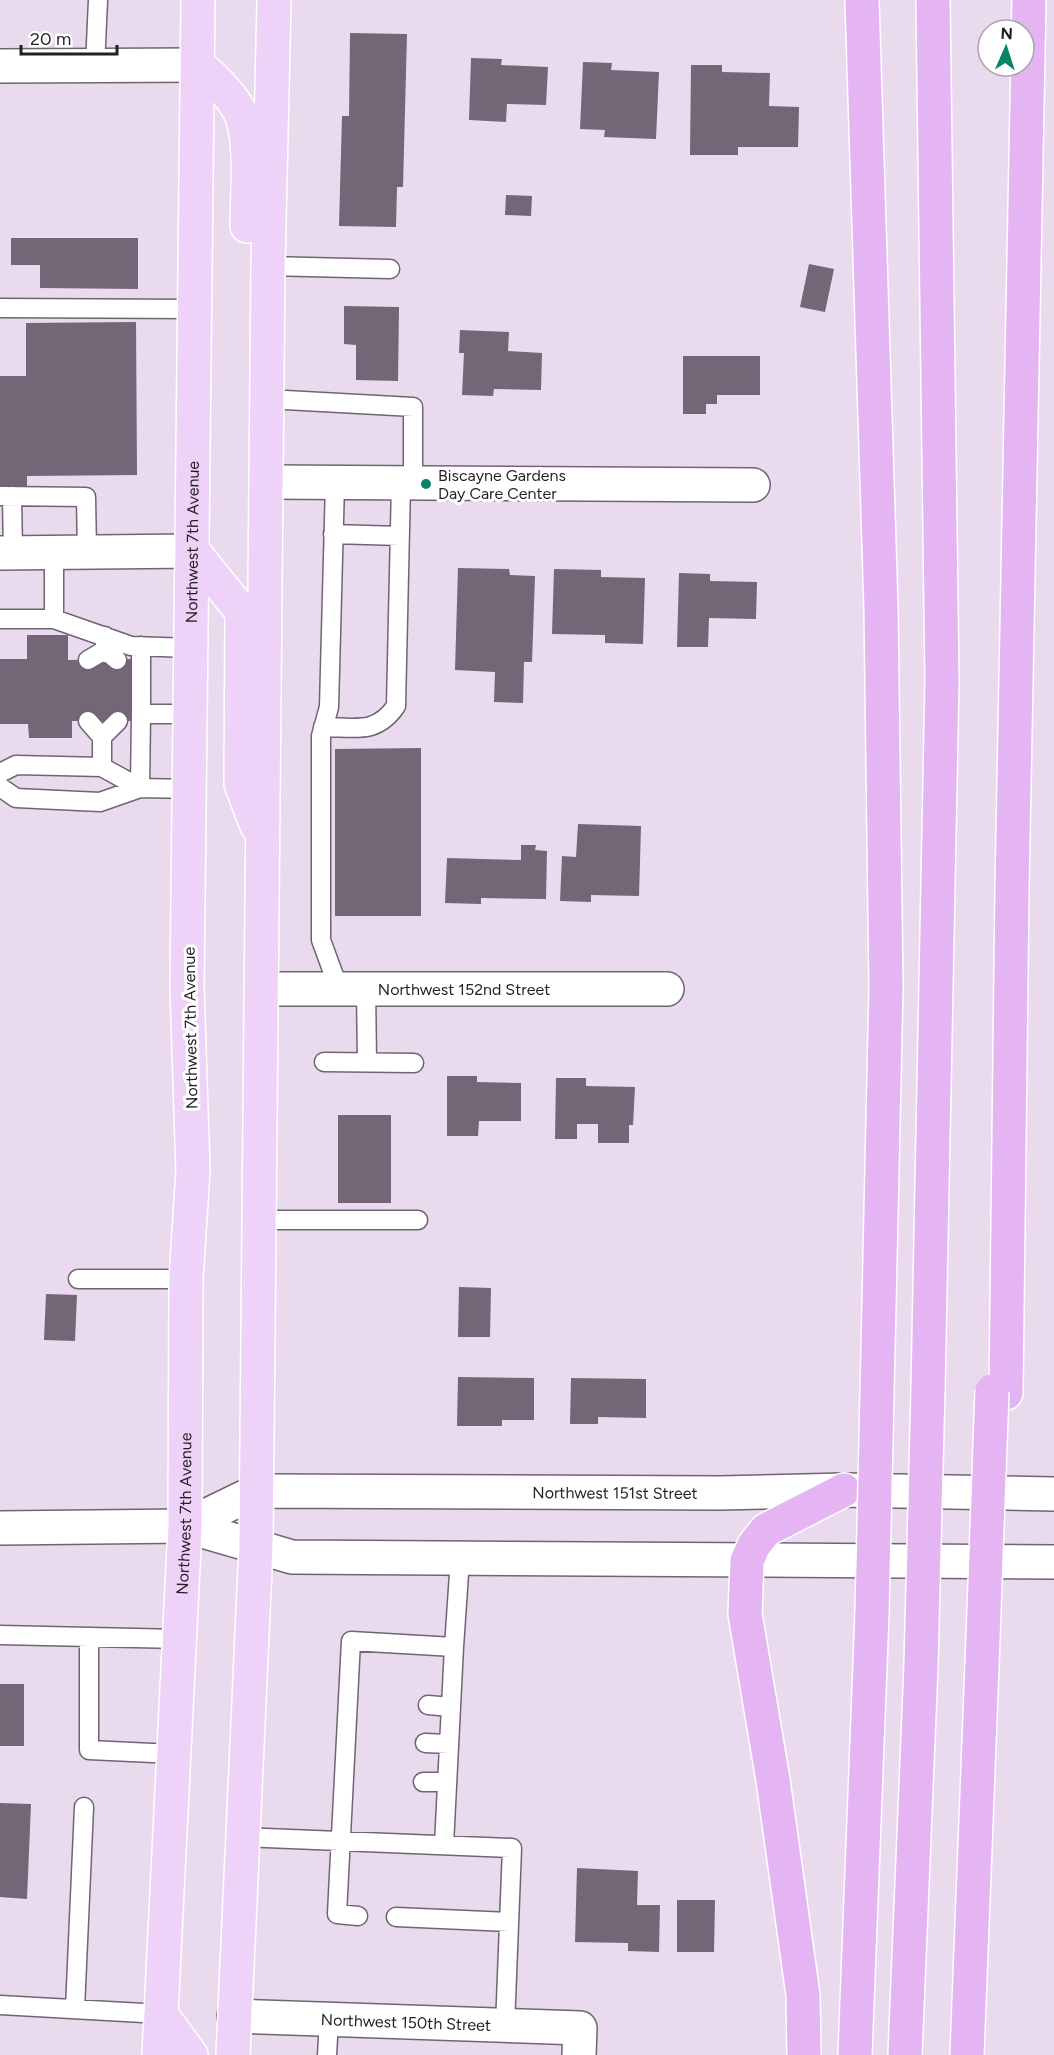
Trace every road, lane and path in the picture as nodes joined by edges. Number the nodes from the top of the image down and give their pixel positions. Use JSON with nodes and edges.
{"nodes":[{"id":1,"x":98,"y":0,"type":"edge"},
{"id":2,"x":198,"y":0,"type":"edge"},
{"id":3,"x":274,"y":0,"type":"edge"},
{"id":4,"x":862,"y":0,"type":"edge"},
{"id":5,"x":933,"y":0,"type":"edge"},
{"id":6,"x":1014,"y":0,"type":"edge"},
{"id":7,"x":1029,"y":0,"type":"edge"},
{"id":8,"x":1014,"y":18,"type":"edge"},
{"id":9,"x":198,"y":65,"type":"junction"},
{"id":10,"x":0,"y":66,"type":"edge"},
{"id":11,"x":95,"y":66,"type":"junction"},
{"id":12,"x":1013,"y":78,"type":"edge"},
{"id":13,"x":268,"y":266,"type":"junction"},
{"id":14,"x":390,"y":269,"type":"dead end"},
{"id":15,"x":0,"y":308,"type":"edge"},
{"id":16,"x":196,"y":309,"type":"junction"},
{"id":17,"x":267,"y":399,"type":"junction"},
{"id":18,"x":266,"y":482,"type":"junction"},
{"id":19,"x":335,"y":483,"type":"junction"},
{"id":20,"x":407,"y":484,"type":"junction"},
{"id":21,"x":753,"y":485,"type":"dead end"},
{"id":22,"x":6,"y":496,"type":"edge"},
{"id":23,"x":333,"y":534,"type":"junction"},
{"id":24,"x":400,"y":536,"type":"junction"},
{"id":25,"x":193,"y":551,"type":"junction"},
{"id":26,"x":54,"y":552,"type":"junction"},
{"id":27,"x":87,"y":552,"type":"junction"},
{"id":28,"x":7,"y":553,"type":"edge"},
{"id":29,"x":0,"y":619,"type":"edge"},
{"id":30,"x":54,"y":619,"type":"junction"},
{"id":31,"x":141,"y":646,"type":"junction"},
{"id":32,"x":192,"y":648,"type":"junction"},
{"id":33,"x":109,"y":649,"type":"junction"},
{"id":34,"x":88,"y":660,"type":"dead end"},
{"id":35,"x":141,"y":714,"type":"junction"},
{"id":36,"x":191,"y":714,"type":"junction"},
{"id":37,"x":88,"y":721,"type":"dead end"},
{"id":38,"x":118,"y":721,"type":"dead end"},
{"id":39,"x":323,"y":727,"type":"junction"},
{"id":40,"x":102,"y":738,"type":"junction"},
{"id":41,"x":102,"y":767,"type":"junction"},
{"id":42,"x":0,"y":773,"type":"edge"},
{"id":43,"x":0,"y":788,"type":"edge"},
{"id":44,"x":140,"y":788,"type":"junction"},
{"id":45,"x":191,"y":789,"type":"junction"},
{"id":46,"x":263,"y":843,"type":"junction"},
{"id":47,"x":262,"y":989,"type":"junction"},
{"id":48,"x":352,"y":989,"type":"junction"},
{"id":49,"x":667,"y":989,"type":"dead end"},
{"id":50,"x":324,"y":1062,"type":"dead end"},
{"id":51,"x":367,"y":1062,"type":"junction"},
{"id":52,"x":414,"y":1063,"type":"dead end"},
{"id":53,"x":260,"y":1220,"type":"junction"},
{"id":54,"x":418,"y":1220,"type":"dead end"},
{"id":55,"x":78,"y":1279,"type":"dead end"},
{"id":56,"x":186,"y":1280,"type":"junction"},
{"id":57,"x":999,"y":1392,"type":"junction"},
{"id":58,"x":844,"y":1490,"type":"junction"},
{"id":59,"x":257,"y":1491,"type":"junction"},
{"id":60,"x":1054,"y":1494,"type":"edge"},
{"id":61,"x":185,"y":1527,"type":"junction"},
{"id":62,"x":0,"y":1528,"type":"edge"},
{"id":63,"x":256,"y":1546,"type":"junction"},
{"id":64,"x":460,"y":1558,"type":"junction"},
{"id":65,"x":747,"y":1561,"type":"junction"},
{"id":66,"x":1054,"y":1562,"type":"edge"},
{"id":67,"x":0,"y":1635,"type":"edge"},
{"id":68,"x":89,"y":1637,"type":"junction"},
{"id":69,"x":180,"y":1639,"type":"junction"},
{"id":70,"x":454,"y":1647,"type":"junction"},
{"id":71,"x":990,"y":1665,"type":"junction"},
{"id":72,"x":428,"y":1705,"type":"dead end"},
{"id":73,"x":451,"y":1707,"type":"junction"},
{"id":74,"x":425,"y":1743,"type":"dead end"},
{"id":75,"x":449,"y":1744,"type":"junction"},
{"id":76,"x":174,"y":1754,"type":"junction"},
{"id":77,"x":423,"y":1782,"type":"dead end"},
{"id":78,"x":447,"y":1782,"type":"junction"},
{"id":79,"x":84,"y":1807,"type":"dead end"},
{"id":80,"x":242,"y":1837,"type":"junction"},
{"id":81,"x":340,"y":1841,"type":"junction"},
{"id":82,"x":444,"y":1845,"type":"junction"},
{"id":83,"x":358,"y":1916,"type":"dead end"},
{"id":84,"x":396,"y":1917,"type":"dead end"},
{"id":85,"x":509,"y":1922,"type":"junction"},
{"id":86,"x":0,"y":2005,"type":"edge"},
{"id":87,"x":75,"y":2010,"type":"junction"},
{"id":88,"x":161,"y":2014,"type":"junction"},
{"id":89,"x":234,"y":2016,"type":"junction"},
{"id":90,"x":329,"y":2020,"type":"junction"},
{"id":91,"x":505,"y":2026,"type":"junction"},
{"id":92,"x":579,"y":2042,"type":"edge"},
{"id":93,"x":159,"y":2055,"type":"edge"},
{"id":94,"x":192,"y":2055,"type":"edge"},
{"id":95,"x":233,"y":2055,"type":"edge"},
{"id":96,"x":327,"y":2055,"type":"edge"},
{"id":97,"x":804,"y":2055,"type":"edge"},
{"id":98,"x":855,"y":2055,"type":"edge"},
{"id":99,"x":905,"y":2055,"type":"edge"},
{"id":100,"x":967,"y":2055,"type":"edge"},
{"id":101,"x":980,"y":2055,"type":"edge"}],
"edges":[{"from":1,"to":11,"type":"lane"},
{"from":2,"to":9,"type":"main road","name":"Northwest 7th Avenue"},
{"from":3,"to":13,"type":"main road"},
{"from":4,"to":98,"type":"highway","bridge":true},
{"from":5,"to":99,"type":"highway","bridge":true},
{"from":6,"to":8,"type":"highway"},
{"from":7,"to":57,"type":"highway"},
{"from":9,"to":11,"type":"street"},
{"from":9,"to":13,"type":"main road"},
{"from":9,"to":16,"type":"main road","name":"Northwest 7th Avenue"},
{"from":10,"to":11,"type":"street"},
{"from":12,"to":57,"type":"highway"},
{"from":13,"to":14,"type":"lane"},
{"from":13,"to":17,"type":"main road"},
{"from":15,"to":16,"type":"lane"},
{"from":16,"to":25,"type":"main road","name":"Northwest 7th Avenue"},
{"from":17,"to":18,"type":"main road"},
{"from":17,"to":20,"type":"lane"},
{"from":18,"to":19,"type":"street"},
{"from":18,"to":46,"type":"main road"},
{"from":19,"to":20,"type":"street"},
{"from":19,"to":23,"type":"lane"},
{"from":20,"to":21,"type":"street"},
{"from":20,"to":24,"type":"lane"},
{"from":22,"to":27,"type":"lane"},
{"from":22,"to":28,"type":"lane"},
{"from":23,"to":24,"type":"lane"},
{"from":23,"to":39,"type":"lane"},
{"from":24,"to":39,"type":"lane"},
{"from":25,"to":27,"type":"street"},
{"from":25,"to":32,"type":"main road","name":"Northwest 7th Avenue"},
{"from":25,"to":46,"type":"main road"},
{"from":26,"to":27,"type":"street"},
{"from":26,"to":28,"type":"street"},
{"from":26,"to":30,"type":"lane"},
{"from":29,"to":30,"type":"lane"},
{"from":30,"to":33,"type":"lane"},
{"from":31,"to":32,"type":"lane"},
{"from":31,"to":33,"type":"lane"},
{"from":31,"to":35,"type":"lane"},
{"from":32,"to":36,"type":"main road","name":"Northwest 7th Avenue"},
{"from":33,"to":34,"type":"lane"},
{"from":35,"to":36,"type":"lane"},
{"from":35,"to":44,"type":"lane"},
{"from":36,"to":45,"type":"main road","name":"Northwest 7th Avenue"},
{"from":37,"to":40,"type":"lane"},
{"from":38,"to":40,"type":"lane"},
{"from":39,"to":48,"type":"lane"},
{"from":40,"to":41,"type":"lane"},
{"from":41,"to":42,"type":"lane"},
{"from":41,"to":44,"type":"lane"},
{"from":43,"to":44,"type":"lane"},
{"from":44,"to":45,"type":"lane"},
{"from":45,"to":56,"type":"main road","name":"Northwest 7th Avenue"},
{"from":46,"to":47,"type":"main road"},
{"from":47,"to":48,"type":"street","name":"Northwest 152nd Street"},
{"from":47,"to":53,"type":"main road"},
{"from":48,"to":49,"type":"street","name":"Northwest 152nd Street"},
{"from":48,"to":51,"type":"lane"},
{"from":50,"to":51,"type":"lane"},
{"from":51,"to":52,"type":"lane"},
{"from":53,"to":54,"type":"lane"},
{"from":53,"to":59,"type":"main road"},
{"from":55,"to":56,"type":"lane"},
{"from":56,"to":61,"type":"main road","name":"Northwest 7th Avenue"},
{"from":57,"to":71,"type":"highway","bridge":true},
{"from":58,"to":59,"type":"street","name":"Northwest 151st Street"},
{"from":58,"to":60,"type":"street","name":"Northwest 151st Street"},
{"from":58,"to":65,"type":"highway"},
{"from":59,"to":61,"type":"street","name":"Northwest 151st Street"},
{"from":59,"to":63,"type":"main road"},
{"from":61,"to":62,"type":"street","name":"Northwest 151st Street"},
{"from":61,"to":63,"type":"street","name":"Northwest 151st Street"},
{"from":61,"to":69,"type":"main road","name":"Northwest 7th Avenue"},
{"from":63,"to":64,"type":"street","name":"Northwest 151st Street"},
{"from":63,"to":80,"type":"main road"},
{"from":64,"to":65,"type":"street","name":"Northwest 151st Street"},
{"from":64,"to":70,"type":"lane"},
{"from":65,"to":66,"type":"street","name":"Northwest 151st Street"},
{"from":65,"to":97,"type":"highway"},
{"from":67,"to":68,"type":"lane"},
{"from":68,"to":69,"type":"lane"},
{"from":68,"to":76,"type":"lane"},
{"from":69,"to":76,"type":"main road","name":"Northwest 7th Avenue"},
{"from":70,"to":73,"type":"lane"},
{"from":70,"to":81,"type":"lane"},
{"from":71,"to":100,"type":"highway"},
{"from":71,"to":101,"type":"highway"},
{"from":72,"to":73,"type":"lane"},
{"from":73,"to":75,"type":"lane"},
{"from":74,"to":75,"type":"lane"},
{"from":75,"to":78,"type":"lane"},
{"from":76,"to":88,"type":"main road","name":"Northwest 7th Avenue"},
{"from":77,"to":78,"type":"lane"},
{"from":78,"to":82,"type":"lane"},
{"from":79,"to":87,"type":"lane"},
{"from":80,"to":81,"type":"lane"},
{"from":80,"to":89,"type":"main road"},
{"from":81,"to":82,"type":"lane"},
{"from":81,"to":83,"type":"lane"},
{"from":82,"to":85,"type":"lane"},
{"from":84,"to":85,"type":"lane"},
{"from":85,"to":91,"type":"lane"},
{"from":86,"to":87,"type":"lane"},
{"from":87,"to":88,"type":"lane"},
{"from":88,"to":93,"type":"main road","name":"Northwest 7th Avenue"},
{"from":88,"to":94,"type":"main road"},
{"from":89,"to":90,"type":"street","name":"Northwest 150th Street"},
{"from":89,"to":95,"type":"main road"},
{"from":90,"to":91,"type":"street","name":"Northwest 150th Street"},
{"from":90,"to":96,"type":"lane"},
{"from":91,"to":92,"type":"street","name":"Northwest 150th Street"}]}
